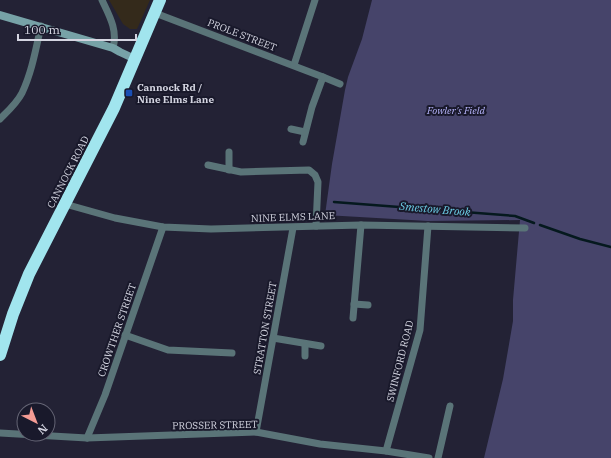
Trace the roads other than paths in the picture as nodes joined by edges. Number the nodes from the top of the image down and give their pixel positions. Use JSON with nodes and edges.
{"nodes":[{"id":1,"x":102,"y":0,"type":"edge"},
{"id":2,"x":160,"y":0,"type":"edge"},
{"id":3,"x":315,"y":0,"type":"edge"},
{"id":4,"x":155,"y":13,"type":"junction"},
{"id":5,"x":0,"y":14,"type":"edge"},
{"id":6,"x":41,"y":26,"type":"junction"},
{"id":7,"x":113,"y":48,"type":"junction"},
{"id":8,"x":135,"y":59,"type":"junction"},
{"id":9,"x":294,"y":65,"type":"junction"},
{"id":10,"x":323,"y":77,"type":"junction"},
{"id":11,"x":340,"y":84,"type":"dead end"},
{"id":12,"x":0,"y":119,"type":"edge"},
{"id":13,"x":291,"y":129,"type":"dead end"},
{"id":14,"x":305,"y":132,"type":"junction"},
{"id":15,"x":303,"y":142,"type":"dead end"},
{"id":16,"x":229,"y":152,"type":"dead end"},
{"id":17,"x":208,"y":165,"type":"dead end"},
{"id":18,"x":229,"y":170,"type":"junction"},
{"id":19,"x":65,"y":204,"type":"junction"},
{"id":20,"x":361,"y":225,"type":"junction"},
{"id":21,"x":316,"y":226,"type":"junction"},
{"id":22,"x":428,"y":226,"type":"junction"},
{"id":23,"x":163,"y":227,"type":"junction"},
{"id":24,"x":293,"y":228,"type":"junction"},
{"id":25,"x":525,"y":228,"type":"dead end"},
{"id":26,"x":354,"y":304,"type":"junction"},
{"id":27,"x":368,"y":306,"type":"dead end"},
{"id":28,"x":352,"y":318,"type":"dead end"},
{"id":29,"x":125,"y":335,"type":"junction"},
{"id":30,"x":273,"y":338,"type":"junction"},
{"id":31,"x":305,"y":345,"type":"junction"},
{"id":32,"x":321,"y":346,"type":"dead end"},
{"id":33,"x":232,"y":353,"type":"dead end"},
{"id":34,"x":0,"y":355,"type":"edge"},
{"id":35,"x":305,"y":356,"type":"dead end"},
{"id":36,"x":450,"y":406,"type":"dead end"},
{"id":37,"x":256,"y":432,"type":"junction"},
{"id":38,"x":0,"y":433,"type":"edge"},
{"id":39,"x":87,"y":438,"type":"junction"},
{"id":40,"x":386,"y":451,"type":"junction"},
{"id":41,"x":429,"y":458,"type":"edge"},
{"id":42,"x":438,"y":458,"type":"edge"}],
"edges":[{"from":1,"to":7,"type":"street"},
{"from":2,"to":4,"type":"highway","name":"CANNOCK ROAD"},
{"from":3,"to":9,"type":"street"},
{"from":4,"to":8,"type":"highway","name":"CANNOCK ROAD"},
{"from":4,"to":9,"type":"street","name":"PROLE STREET"},
{"from":5,"to":6,"type":"street"},
{"from":6,"to":7,"type":"street"},
{"from":6,"to":12,"type":"street"},
{"from":7,"to":8,"type":"street"},
{"from":8,"to":19,"type":"highway","name":"CANNOCK ROAD"},
{"from":9,"to":10,"type":"street","name":"PROLE STREET"},
{"from":10,"to":11,"type":"street","name":"PROLE STREET"},
{"from":10,"to":14,"type":"street"},
{"from":13,"to":14,"type":"street"},
{"from":14,"to":15,"type":"street"},
{"from":16,"to":18,"type":"street"},
{"from":17,"to":18,"type":"street"},
{"from":18,"to":21,"type":"street"},
{"from":19,"to":23,"type":"street","name":"NINE ELMS LANE"},
{"from":19,"to":34,"type":"highway","name":"CANNOCK ROAD"},
{"from":20,"to":21,"type":"street","name":"NINE ELMS LANE"},
{"from":20,"to":22,"type":"street","name":"NINE ELMS LANE"},
{"from":20,"to":26,"type":"street"},
{"from":21,"to":24,"type":"street","name":"NINE ELMS LANE"},
{"from":22,"to":25,"type":"street","name":"NINE ELMS LANE"},
{"from":22,"to":40,"type":"street","name":"SWINFORD ROAD"},
{"from":23,"to":24,"type":"street","name":"NINE ELMS LANE"},
{"from":23,"to":29,"type":"street","name":"CROWTHER STREET"},
{"from":24,"to":30,"type":"street","name":"STRATTON STREET"},
{"from":26,"to":27,"type":"street"},
{"from":26,"to":28,"type":"street"},
{"from":29,"to":33,"type":"street"},
{"from":29,"to":39,"type":"street","name":"CROWTHER STREET"},
{"from":30,"to":31,"type":"street"},
{"from":30,"to":37,"type":"street","name":"STRATTON STREET"},
{"from":31,"to":32,"type":"street"},
{"from":31,"to":35,"type":"street"},
{"from":36,"to":42,"type":"street"},
{"from":37,"to":39,"type":"street","name":"PROSSER STREET"},
{"from":37,"to":40,"type":"street","name":"PROSSER STREET"},
{"from":38,"to":39,"type":"street","name":"PROSSER STREET"},
{"from":40,"to":41,"type":"street","name":"PROSSER STREET"}]}
